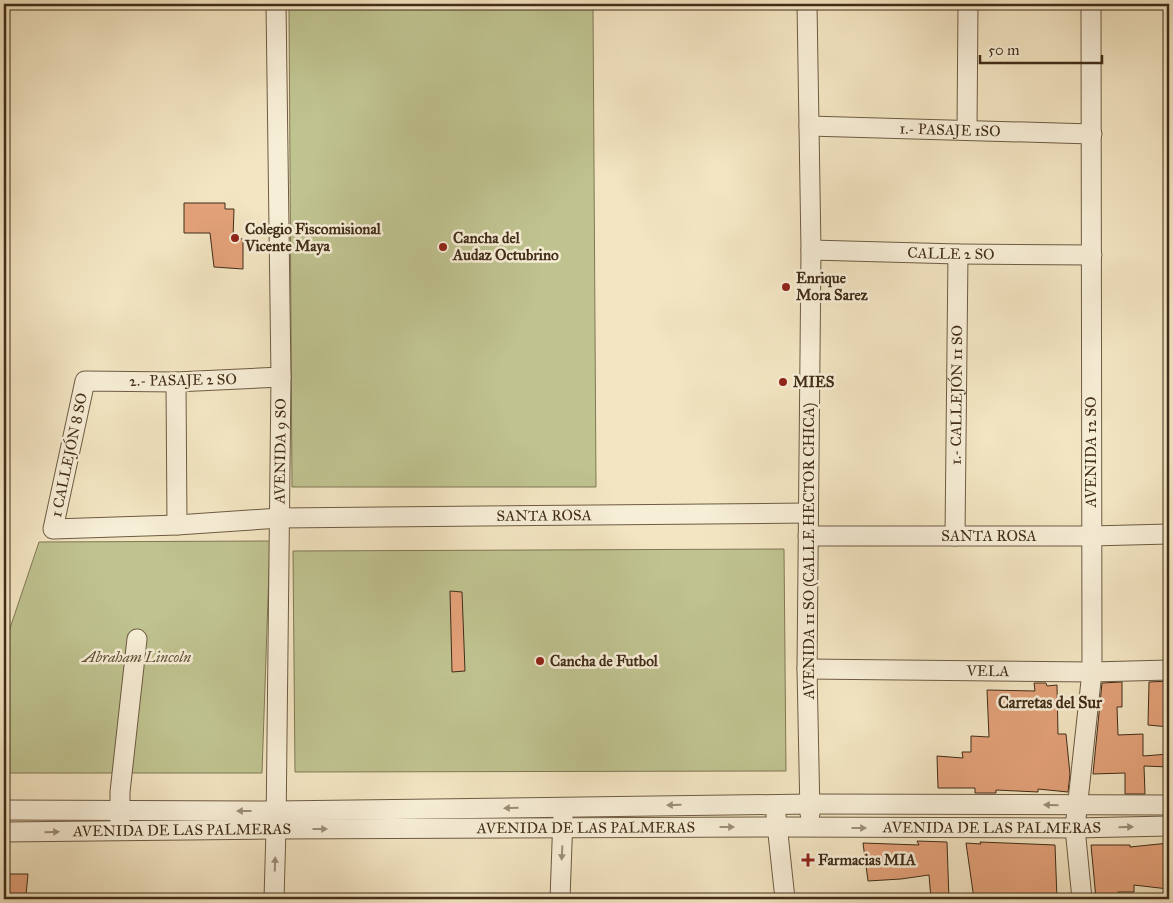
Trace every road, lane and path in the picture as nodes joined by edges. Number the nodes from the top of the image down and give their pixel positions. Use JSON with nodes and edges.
{"nodes":[{"id":1,"x":276,"y":4,"type":"edge"},
{"id":2,"x":806,"y":4,"type":"edge"},
{"id":3,"x":968,"y":4,"type":"edge"},
{"id":4,"x":1091,"y":4,"type":"edge"},
{"id":5,"x":808,"y":126,"type":"junction"},
{"id":6,"x":967,"y":130,"type":"junction"},
{"id":7,"x":1092,"y":134,"type":"junction"},
{"id":8,"x":811,"y":250,"type":"junction"},
{"id":9,"x":958,"y":254,"type":"junction"},
{"id":10,"x":1092,"y":255,"type":"junction"},
{"id":11,"x":281,"y":377,"type":"junction"},
{"id":12,"x":85,"y":381,"type":"joint"},
{"id":13,"x":176,"y":382,"type":"junction"},
{"id":14,"x":808,"y":513,"type":"junction"},
{"id":15,"x":280,"y":518,"type":"junction"},
{"id":16,"x":177,"y":525,"type":"junction"},
{"id":17,"x":54,"y":529,"type":"joint"},
{"id":18,"x":1169,"y":534,"type":"edge"},
{"id":19,"x":808,"y":536,"type":"junction"},
{"id":20,"x":955,"y":536,"type":"junction"},
{"id":21,"x":1091,"y":536,"type":"junction"},
{"id":22,"x":138,"y":639,"type":"dead end"},
{"id":23,"x":807,"y":669,"type":"junction"},
{"id":24,"x":1169,"y":670,"type":"edge"},
{"id":25,"x":1092,"y":672,"type":"junction"},
{"id":26,"x":775,"y":804,"type":"junction"},
{"id":27,"x":810,"y":804,"type":"junction"},
{"id":28,"x":1169,"y":805,"type":"edge"},
{"id":29,"x":1078,"y":806,"type":"junction"},
{"id":30,"x":564,"y":807,"type":"junction"},
{"id":31,"x":4,"y":810,"type":"edge"},
{"id":32,"x":119,"y":810,"type":"junction"},
{"id":33,"x":276,"y":820,"type":"junction"},
{"id":34,"x":1169,"y":826,"type":"edge"},
{"id":35,"x":778,"y":827,"type":"junction"},
{"id":36,"x":563,"y":828,"type":"junction"},
{"id":37,"x":810,"y":828,"type":"junction"},
{"id":38,"x":1075,"y":828,"type":"junction"},
{"id":39,"x":120,"y":831,"type":"junction"},
{"id":40,"x":4,"y":832,"type":"edge"},
{"id":41,"x":274,"y":899,"type":"edge"},
{"id":42,"x":560,"y":899,"type":"edge"},
{"id":43,"x":785,"y":899,"type":"edge"},
{"id":44,"x":1082,"y":899,"type":"edge"}],
"edges":[{"from":1,"to":11,"type":"street","name":"AVENIDA 9 SO"},
{"from":2,"to":5,"type":"street","name":"AVENIDA 11 SO (CALLE HECTOR CHICA)"},
{"from":3,"to":6,"type":"street"},
{"from":4,"to":7,"type":"street","name":"AVENIDA 12 SO"},
{"from":5,"to":6,"type":"street","name":"1.- PASAJE 1SO"},
{"from":5,"to":8,"type":"street","name":"AVENIDA 11 SO (CALLE HECTOR CHICA)"},
{"from":6,"to":7,"type":"street","name":"1.- PASAJE 1SO"},
{"from":7,"to":10,"type":"street","name":"AVENIDA 12 SO"},
{"from":8,"to":9,"type":"street","name":"CALLE 2 SO"},
{"from":8,"to":14,"type":"street","name":"AVENIDA 11 SO (CALLE HECTOR CHICA)"},
{"from":9,"to":10,"type":"street","name":"CALLE 2 SO"},
{"from":9,"to":20,"type":"street","name":"1.- CALLEJÓN 11 SO"},
{"from":10,"to":21,"type":"street","name":"AVENIDA 12 SO"},
{"from":11,"to":13,"type":"street","name":"2.- PASAJE 2 SO"},
{"from":11,"to":15,"type":"street","name":"AVENIDA 9 SO"},
{"from":12,"to":13,"type":"street","name":"2.- PASAJE 2 SO"},
{"from":12,"to":17,"type":"street","name":"1 CALLEJÓN 8 SO"},
{"from":13,"to":16,"type":"street"},
{"from":14,"to":15,"type":"street","name":"SANTA ROSA"},
{"from":14,"to":19,"type":"street","name":"AVENIDA 11 SO (CALLE HECTOR CHICA)"},
{"from":15,"to":16,"type":"street","name":"SANTA ROSA"},
{"from":15,"to":33,"type":"street","name":"AVENIDA 9 SO"},
{"from":16,"to":17,"type":"street","name":"SANTA ROSA"},
{"from":18,"to":21,"type":"street","name":"SANTA ROSA"},
{"from":19,"to":20,"type":"street","name":"SANTA ROSA"},
{"from":19,"to":23,"type":"street","name":"AVENIDA 11 SO (CALLE HECTOR CHICA)"},
{"from":20,"to":21,"type":"street","name":"SANTA ROSA"},
{"from":21,"to":25,"type":"street","name":"AVENIDA 12 SO"},
{"from":22,"to":32,"type":"street"},
{"from":23,"to":25,"type":"street","name":"VELA"},
{"from":23,"to":27,"type":"street","name":"AVENIDA 11 SO (CALLE HECTOR CHICA)"},
{"from":24,"to":25,"type":"street","name":"VELA"},
{"from":25,"to":29,"type":"street","name":"AVENIDA 12 SO"},
{"from":26,"to":27,"type":"street","name":"AVENIDA DE LAS PALMERAS"},
{"from":26,"to":30,"type":"street","name":"AVENIDA DE LAS PALMERAS","one_way":true},
{"from":26,"to":35,"type":"street"},
{"from":29,"to":27,"type":"street","name":"AVENIDA DE LAS PALMERAS","one_way":true},
{"from":27,"to":37,"type":"street","name":"AVENIDA 11 SO (CALLE HECTOR CHICA)"},
{"from":28,"to":29,"type":"street","name":"AVENIDA DE LAS PALMERAS"},
{"from":29,"to":38,"type":"street","name":"AVENIDA 12 SO"},
{"from":30,"to":33,"type":"street","name":"AVENIDA DE LAS PALMERAS","one_way":true},
{"from":30,"to":36,"type":"street"},
{"from":31,"to":32,"type":"street","name":"AVENIDA DE LAS PALMERAS"},
{"from":33,"to":32,"type":"street","name":"AVENIDA DE LAS PALMERAS","one_way":true},
{"from":32,"to":39,"type":"street"},
{"from":33,"to":36,"type":"street","name":"AVENIDA DE LAS PALMERAS","one_way":true},
{"from":33,"to":39,"type":"street","name":"AVENIDA DE LAS PALMERAS"},
{"from":41,"to":33,"type":"street","name":"AVENIDA 9 SO","one_way":true},
{"from":38,"to":34,"type":"street","name":"AVENIDA DE LAS PALMERAS","one_way":true},
{"from":36,"to":35,"type":"street","name":"AVENIDA DE LAS PALMERAS","one_way":true},
{"from":35,"to":37,"type":"street","name":"AVENIDA DE LAS PALMERAS"},
{"from":35,"to":43,"type":"street"},
{"from":36,"to":42,"type":"street","one_way":true},
{"from":37,"to":38,"type":"street","name":"AVENIDA DE LAS PALMERAS","one_way":true},
{"from":38,"to":44,"type":"street","name":"AVENIDA 12 SO"},
{"from":40,"to":39,"type":"street","name":"AVENIDA DE LAS PALMERAS","one_way":true}]}
